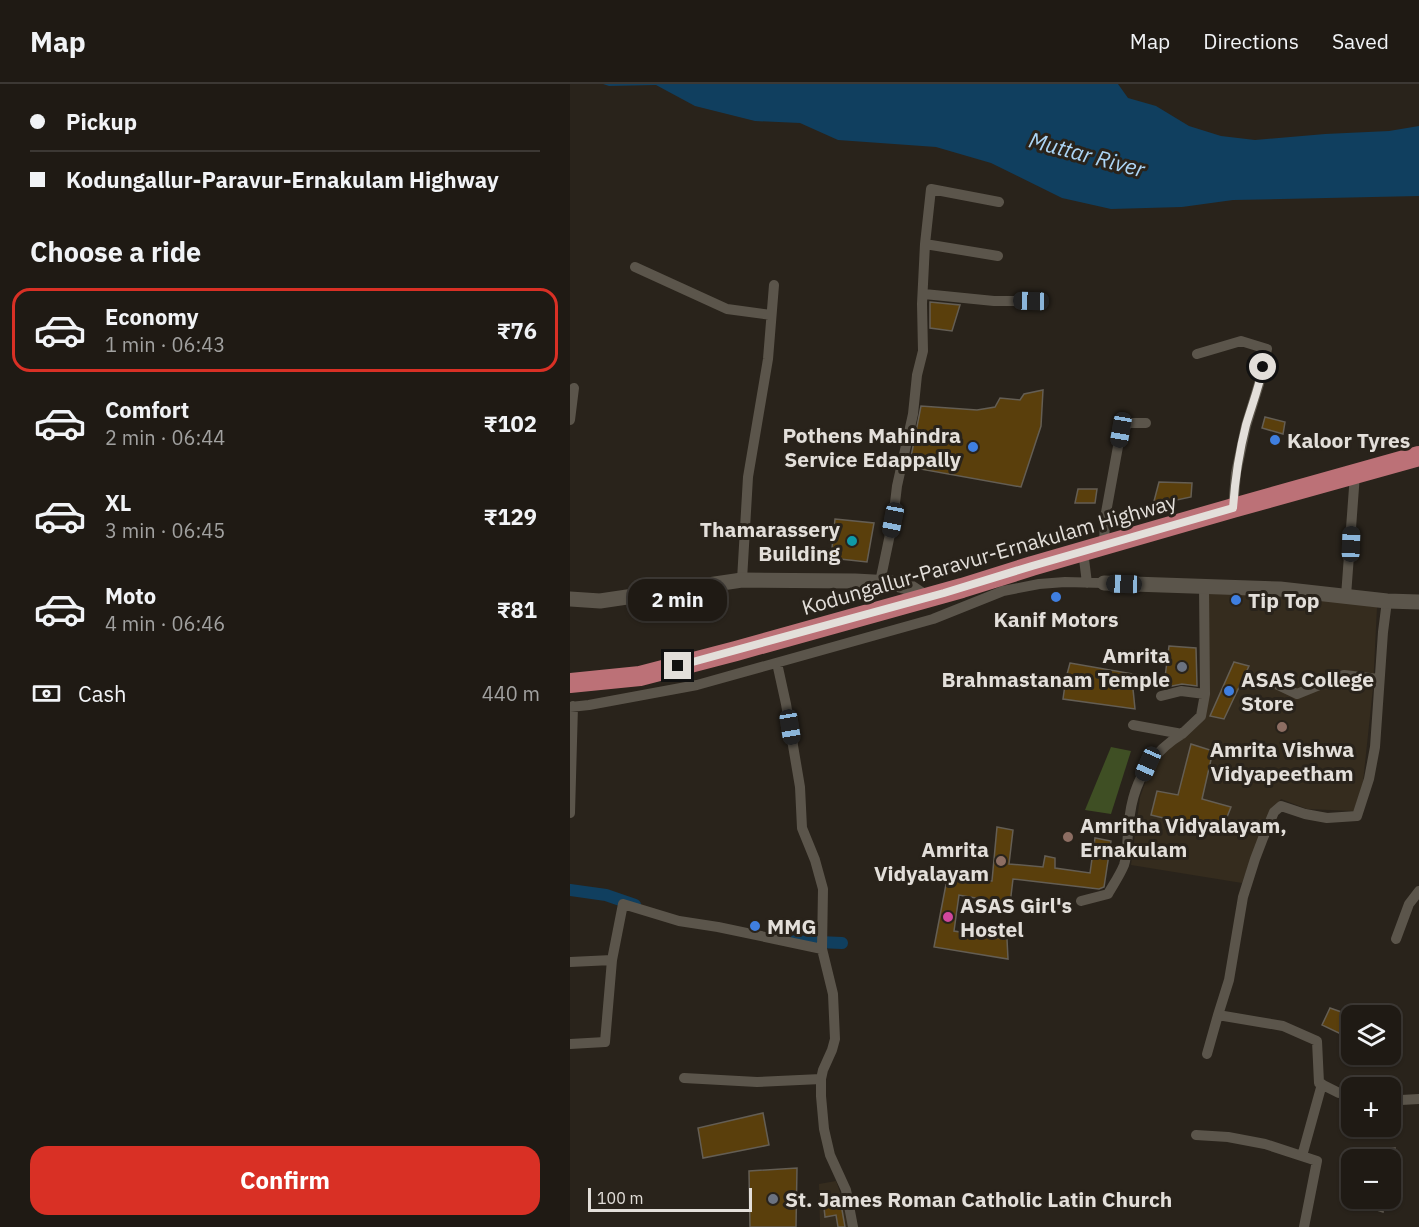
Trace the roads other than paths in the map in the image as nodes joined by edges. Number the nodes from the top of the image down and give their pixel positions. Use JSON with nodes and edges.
{"nodes":[{"id":1,"x":999,"y":202,"type":"dead end"},
{"id":2,"x":925,"y":244,"type":"junction"},
{"id":3,"x":998,"y":256,"type":"dead end"},
{"id":4,"x":635,"y":267,"type":"dead end"},
{"id":5,"x":774,"y":285,"type":"dead end"},
{"id":6,"x":924,"y":294,"type":"junction"},
{"id":7,"x":1031,"y":301,"type":"dead end"},
{"id":8,"x":771,"y":315,"type":"junction"},
{"id":9,"x":1197,"y":354,"type":"dead end"},
{"id":10,"x":574,"y":387,"type":"dead end"},
{"id":11,"x":570,"y":420,"type":"edge"},
{"id":12,"x":1146,"y":423,"type":"dead end"},
{"id":13,"x":1419,"y":456,"type":"edge"},
{"id":14,"x":1355,"y":474,"type":"junction"},
{"id":15,"x":1233,"y":508,"type":"junction"},
{"id":16,"x":1104,"y":545,"type":"junction"},
{"id":17,"x":1083,"y":551,"type":"junction"},
{"id":18,"x":742,"y":580,"type":"junction"},
{"id":19,"x":880,"y":582,"type":"junction"},
{"id":20,"x":1087,"y":583,"type":"junction"},
{"id":21,"x":1104,"y":583,"type":"joint"},
{"id":22,"x":1002,"y":584,"type":"junction"},
{"id":23,"x":1204,"y":586,"type":"junction"},
{"id":24,"x":1346,"y":596,"type":"junction"},
{"id":25,"x":926,"y":598,"type":"junction"},
{"id":26,"x":570,"y":599,"type":"edge"},
{"id":27,"x":1387,"y":601,"type":"junction"},
{"id":28,"x":1419,"y":603,"type":"edge"},
{"id":29,"x":777,"y":663,"type":"junction"},
{"id":30,"x":1379,"y":679,"type":"junction"},
{"id":31,"x":570,"y":683,"type":"edge"},
{"id":32,"x":1278,"y":685,"type":"dead end"},
{"id":33,"x":1205,"y":693,"type":"junction"},
{"id":34,"x":1161,"y":696,"type":"dead end"},
{"id":35,"x":572,"y":707,"type":"edge"},
{"id":36,"x":1133,"y":725,"type":"dead end"},
{"id":37,"x":1182,"y":734,"type":"junction"},
{"id":38,"x":570,"y":813,"type":"edge"},
{"id":39,"x":1419,"y":891,"type":"edge"},
{"id":40,"x":1081,"y":902,"type":"dead end"},
{"id":41,"x":1396,"y":939,"type":"dead end"},
{"id":42,"x":822,"y":944,"type":"junction"},
{"id":43,"x":612,"y":960,"type":"junction"},
{"id":44,"x":570,"y":962,"type":"edge"},
{"id":45,"x":1218,"y":1015,"type":"junction"},
{"id":46,"x":570,"y":1044,"type":"edge"},
{"id":47,"x":1207,"y":1054,"type":"dead end"},
{"id":48,"x":684,"y":1078,"type":"dead end"},
{"id":49,"x":821,"y":1079,"type":"junction"},
{"id":50,"x":1322,"y":1084,"type":"junction"},
{"id":51,"x":1341,"y":1093,"type":"edge"},
{"id":52,"x":1419,"y":1099,"type":"edge"},
{"id":53,"x":1401,"y":1100,"type":"edge"},
{"id":54,"x":1196,"y":1135,"type":"dead end"},
{"id":55,"x":1302,"y":1156,"type":"junction"},
{"id":56,"x":853,"y":1227,"type":"edge"},
{"id":57,"x":1304,"y":1227,"type":"edge"}],
"edges":[{"from":1,"to":2,"type":"street"},
{"from":2,"to":3,"type":"street"},
{"from":2,"to":6,"type":"street"},
{"from":4,"to":8,"type":"street"},
{"from":5,"to":8,"type":"street"},
{"from":6,"to":7,"type":"street"},
{"from":6,"to":19,"type":"street"},
{"from":8,"to":18,"type":"street"},
{"from":9,"to":15,"type":"street"},
{"from":10,"to":11,"type":"street"},
{"from":12,"to":16,"type":"street"},
{"from":13,"to":14,"type":"highway","name":"Kodungallur-Paravur-Ernakulam Highway"},
{"from":14,"to":15,"type":"highway","name":"Kodungallur-Paravur-Ernakulam Highway"},
{"from":14,"to":24,"type":"street"},
{"from":15,"to":16,"type":"highway","name":"Kodungallur-Paravur-Ernakulam Highway"},
{"from":16,"to":17,"type":"highway","name":"Kodungallur-Paravur-Ernakulam Highway"},
{"from":17,"to":20,"type":"street"},
{"from":17,"to":22,"type":"highway","name":"Kodungallur-Paravur-Ernakulam Highway"},
{"from":18,"to":19,"type":"street"},
{"from":18,"to":26,"type":"street"},
{"from":19,"to":25,"type":"street"},
{"from":20,"to":21,"type":"street"},
{"from":20,"to":22,"type":"street"},
{"from":21,"to":23,"type":"street"},
{"from":22,"to":25,"type":"highway","name":"Kodungallur-Paravur-Ernakulam Highway"},
{"from":22,"to":29,"type":"street"},
{"from":23,"to":24,"type":"street"},
{"from":23,"to":33,"type":"street"},
{"from":24,"to":27,"type":"street"},
{"from":25,"to":31,"type":"highway","name":"Kodungallur-Paravur-Ernakulam Highway"},
{"from":27,"to":28,"type":"street"},
{"from":27,"to":30,"type":"street"},
{"from":29,"to":35,"type":"street"},
{"from":29,"to":42,"type":"street"},
{"from":30,"to":32,"type":"street"},
{"from":30,"to":45,"type":"street"},
{"from":33,"to":34,"type":"street"},
{"from":33,"to":37,"type":"street"},
{"from":35,"to":38,"type":"street"},
{"from":36,"to":37,"type":"street"},
{"from":37,"to":40,"type":"street"},
{"from":39,"to":41,"type":"street"},
{"from":42,"to":43,"type":"street"},
{"from":42,"to":49,"type":"street"},
{"from":43,"to":44,"type":"street"},
{"from":43,"to":46,"type":"street"},
{"from":45,"to":47,"type":"street"},
{"from":45,"to":50,"type":"street"},
{"from":48,"to":49,"type":"street"},
{"from":49,"to":56,"type":"street"},
{"from":50,"to":51,"type":"street"},
{"from":50,"to":55,"type":"street"},
{"from":52,"to":53,"type":"street"},
{"from":54,"to":55,"type":"street"},
{"from":55,"to":57,"type":"street"}]}
